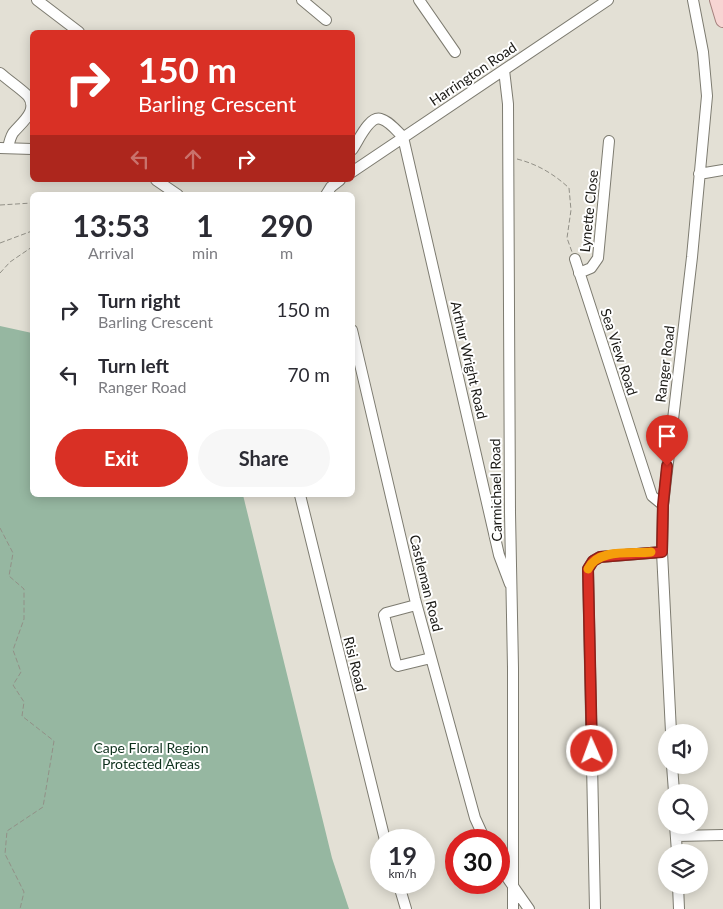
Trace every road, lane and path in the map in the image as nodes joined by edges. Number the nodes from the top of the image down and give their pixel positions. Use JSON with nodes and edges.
{"nodes":[{"id":1,"x":37,"y":0,"type":"edge"},
{"id":2,"x":302,"y":0,"type":"edge"},
{"id":3,"x":420,"y":0,"type":"edge"},
{"id":4,"x":608,"y":0,"type":"edge"},
{"id":5,"x":692,"y":0,"type":"edge"},
{"id":6,"x":717,"y":0,"type":"edge"},
{"id":7,"x":722,"y":0,"type":"edge"},
{"id":8,"x":723,"y":10,"type":"edge"},
{"id":9,"x":326,"y":20,"type":"dead end"},
{"id":10,"x":723,"y":20,"type":"edge"},
{"id":11,"x":76,"y":30,"type":"edge"},
{"id":12,"x":455,"y":52,"type":"dead end"},
{"id":13,"x":504,"y":70,"type":"junction"},
{"id":14,"x":0,"y":73,"type":"edge"},
{"id":15,"x":30,"y":101,"type":"edge"},
{"id":16,"x":30,"y":112,"type":"edge"},
{"id":17,"x":403,"y":137,"type":"junction"},
{"id":18,"x":609,"y":141,"type":"dead end"},
{"id":19,"x":355,"y":145,"type":"edge"},
{"id":20,"x":4,"y":148,"type":"edge"},
{"id":21,"x":30,"y":149,"type":"edge"},
{"id":22,"x":508,"y":156,"type":"junction"},
{"id":23,"x":355,"y":170,"type":"edge"},
{"id":24,"x":723,"y":170,"type":"edge"},
{"id":25,"x":699,"y":174,"type":"junction"},
{"id":26,"x":159,"y":182,"type":"edge"},
{"id":27,"x":338,"y":182,"type":"edge"},
{"id":28,"x":329,"y":191,"type":"edge"},
{"id":29,"x":174,"y":192,"type":"edge"},
{"id":30,"x":30,"y":203,"type":"edge"},
{"id":31,"x":0,"y":205,"type":"edge"},
{"id":32,"x":30,"y":232,"type":"edge"},
{"id":33,"x":0,"y":243,"type":"edge"},
{"id":34,"x":30,"y":248,"type":"edge"},
{"id":35,"x":575,"y":260,"type":"joint"},
{"id":36,"x":0,"y":273,"type":"edge"},
{"id":37,"x":579,"y":274,"type":"junction"},
{"id":38,"x":355,"y":343,"type":"edge"},
{"id":39,"x":300,"y":497,"type":"edge"},
{"id":40,"x":663,"y":505,"type":"junction"},
{"id":41,"x":0,"y":528,"type":"edge"},
{"id":42,"x":662,"y":552,"type":"junction"},
{"id":43,"x":512,"y":587,"type":"junction"},
{"id":44,"x":416,"y":605,"type":"junction"},
{"id":45,"x":431,"y":658,"type":"junction"},
{"id":46,"x":671,"y":724,"type":"edge"},
{"id":47,"x":382,"y":829,"type":"edge"},
{"id":48,"x":480,"y":829,"type":"edge"},
{"id":49,"x":723,"y":835,"type":"edge"},
{"id":50,"x":676,"y":836,"type":"joint"},
{"id":51,"x":676,"y":844,"type":"edge"},
{"id":52,"x":510,"y":882,"type":"edge"},
{"id":53,"x":513,"y":887,"type":"junction"},
{"id":54,"x":402,"y":894,"type":"edge"},
{"id":55,"x":678,"y":894,"type":"edge"},
{"id":56,"x":20,"y":909,"type":"edge"},
{"id":57,"x":406,"y":909,"type":"edge"},
{"id":58,"x":513,"y":909,"type":"edge"},
{"id":59,"x":529,"y":909,"type":"edge"},
{"id":60,"x":596,"y":909,"type":"edge"},
{"id":61,"x":679,"y":909,"type":"edge"}],
"edges":[{"from":1,"to":11,"type":"street"},
{"from":2,"to":9,"type":"street"},
{"from":3,"to":12,"type":"street"},
{"from":4,"to":13,"type":"street","name":"Harrington Road"},
{"from":5,"to":25,"type":"street","name":"Ranger Road"},
{"from":6,"to":10,"type":"main road"},
{"from":7,"to":8,"type":"main road"},
{"from":13,"to":17,"type":"street","name":"Harrington Road"},
{"from":13,"to":22,"type":"street","name":"Carmichael Road"},
{"from":14,"to":15,"type":"street"},
{"from":16,"to":20,"type":"street"},
{"from":17,"to":19,"type":"street"},
{"from":17,"to":23,"type":"street","name":"Harrington Road"},
{"from":17,"to":43,"type":"street","name":"Arthur Wright Road"},
{"from":18,"to":37,"type":"street","name":"Lynette Close"},
{"from":20,"to":21,"type":"street"},
{"from":22,"to":35,"type":"path"},
{"from":22,"to":43,"type":"street","name":"Carmichael Road"},
{"from":24,"to":25,"type":"street"},
{"from":25,"to":40,"type":"street","name":"Ranger Road"},
{"from":26,"to":29,"type":"street"},
{"from":27,"to":28,"type":"street"},
{"from":30,"to":31,"type":"path"},
{"from":32,"to":33,"type":"path"},
{"from":34,"to":36,"type":"path"},
{"from":35,"to":37,"type":"street","name":"Sea View Road"},
{"from":37,"to":40,"type":"street","name":"Sea View Road"},
{"from":38,"to":44,"type":"street","name":"Castleman Road"},
{"from":39,"to":47,"type":"street","name":"Risi Road"},
{"from":40,"to":42,"type":"street","name":"Ranger Road"},
{"from":41,"to":56,"type":"path"},
{"from":42,"to":46,"type":"street","name":"Ranger Road"},
{"from":42,"to":60,"type":"street"},
{"from":43,"to":53,"type":"street","name":"Carmichael Road"},
{"from":44,"to":45,"type":"street","name":"Castleman Road"},
{"from":44,"to":45,"type":"street"},
{"from":45,"to":48,"type":"street","name":"Castleman Road"},
{"from":49,"to":50,"type":"street"},
{"from":50,"to":51,"type":"street"},
{"from":52,"to":53,"type":"street"},
{"from":53,"to":58,"type":"street","name":"Carmichael Road"},
{"from":53,"to":59,"type":"street"},
{"from":54,"to":57,"type":"street"},
{"from":55,"to":61,"type":"street"}]}
